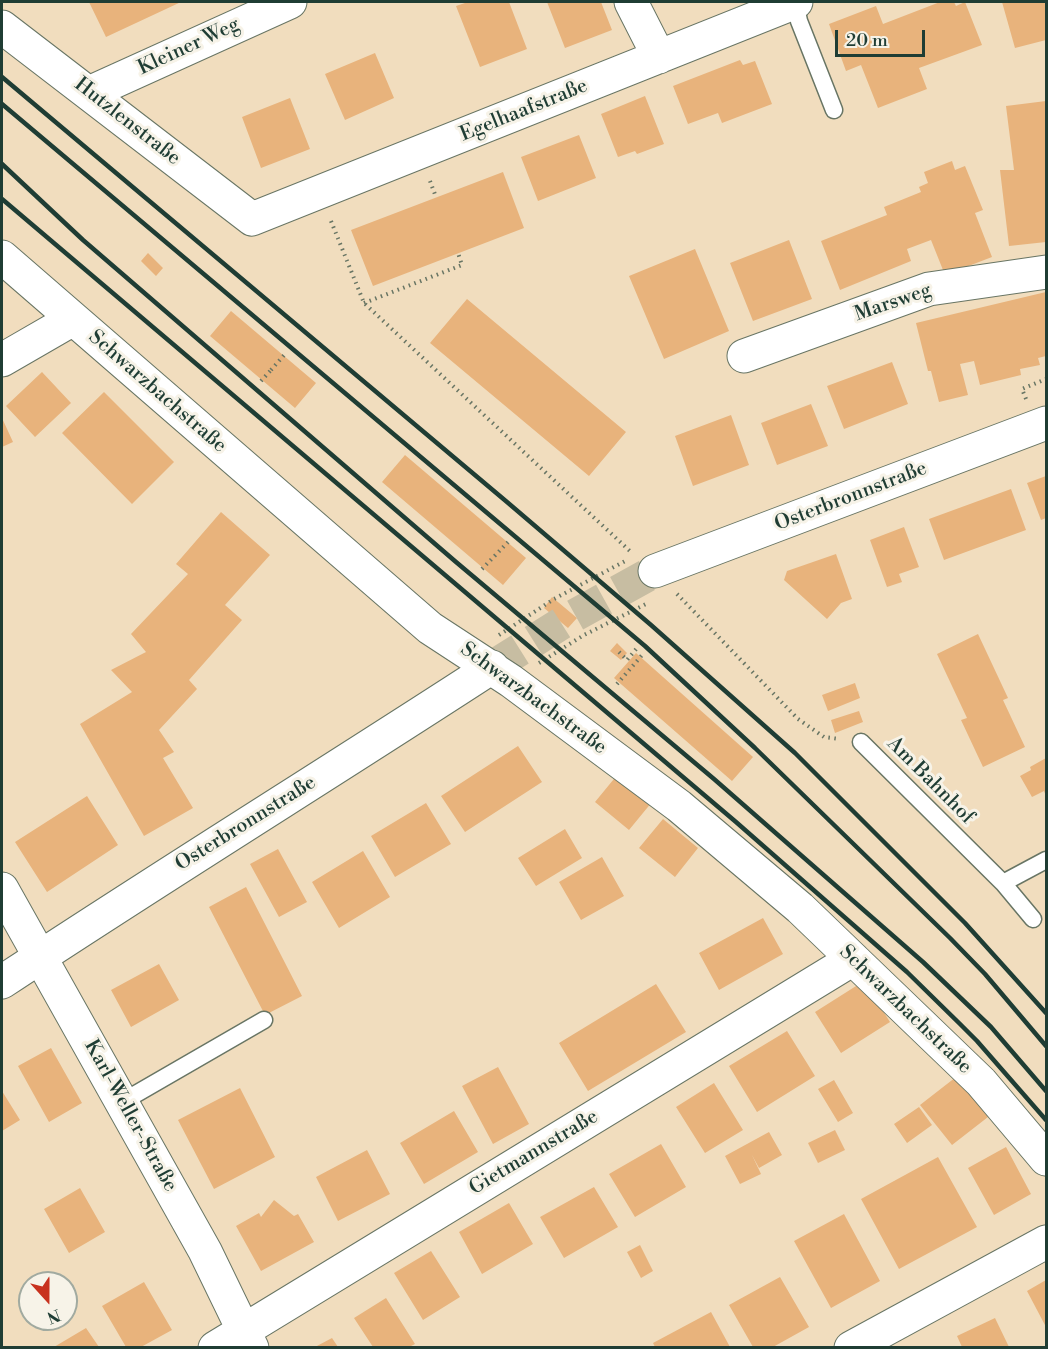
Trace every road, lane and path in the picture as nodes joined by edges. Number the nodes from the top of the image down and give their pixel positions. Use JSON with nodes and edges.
{"nodes":[{"id":1,"x":290,"y":2,"type":"edge"},
{"id":2,"x":631,"y":2,"type":"edge"},
{"id":3,"x":795,"y":2,"type":"edge"},
{"id":4,"x":2,"y":27,"type":"edge"},
{"id":5,"x":659,"y":57,"type":"junction"},
{"id":6,"x":89,"y":93,"type":"junction"},
{"id":7,"x":834,"y":110,"type":"dead end"},
{"id":8,"x":320,"y":192,"type":"junction"},
{"id":9,"x":252,"y":219,"type":"joint"},
{"id":10,"x":458,"y":253,"type":"dead end"},
{"id":11,"x":2,"y":257,"type":"edge"},
{"id":12,"x":1047,"y":272,"type":"edge"},
{"id":13,"x":364,"y":303,"type":"junction"},
{"id":14,"x":73,"y":319,"type":"junction"},
{"id":15,"x":286,"y":353,"type":"dead end"},
{"id":16,"x":744,"y":356,"type":"dead end"},
{"id":17,"x":2,"y":360,"type":"edge"},
{"id":18,"x":261,"y":381,"type":"dead end"},
{"id":19,"x":1047,"y":423,"type":"edge"},
{"id":20,"x":510,"y":540,"type":"dead end"},
{"id":21,"x":482,"y":569,"type":"dead end"},
{"id":22,"x":654,"y":586,"type":"junction"},
{"id":23,"x":637,"y":648,"type":"dead end"},
{"id":24,"x":619,"y":652,"type":"dead end"},
{"id":25,"x":643,"y":654,"type":"dead end"},
{"id":26,"x":491,"y":667,"type":"junction"},
{"id":27,"x":617,"y":684,"type":"dead end"},
{"id":28,"x":861,"y":742,"type":"joint"},
{"id":29,"x":1047,"y":860,"type":"edge"},
{"id":30,"x":1003,"y":883,"type":"junction"},
{"id":31,"x":2,"y":889,"type":"edge"},
{"id":32,"x":1033,"y":919,"type":"dead end"},
{"id":33,"x":41,"y":956,"type":"junction"},
{"id":34,"x":853,"y":959,"type":"junction"},
{"id":35,"x":2,"y":982,"type":"edge"},
{"id":36,"x":264,"y":1020,"type":"dead end"},
{"id":37,"x":122,"y":1102,"type":"junction"},
{"id":38,"x":1047,"y":1159,"type":"edge"},
{"id":39,"x":1047,"y":1242,"type":"edge"},
{"id":40,"x":248,"y":1339,"type":"edge"},
{"id":41,"x":215,"y":1347,"type":"edge"},
{"id":42,"x":851,"y":1347,"type":"edge"}],
"edges":[{"from":1,"to":6,"type":"street","name":"Kleiner Weg"},
{"from":2,"to":5,"type":"street"},
{"from":3,"to":5,"type":"street","name":"Egelhaafstraße"},
{"from":3,"to":7,"type":"lane"},
{"from":4,"to":6,"type":"street","name":"Hutzlenstraße"},
{"from":5,"to":8,"type":"street","name":"Egelhaafstraße"},
{"from":6,"to":9,"type":"street","name":"Hutzlenstraße"},
{"from":8,"to":9,"type":"street","name":"Egelhaafstraße"},
{"from":8,"to":13,"type":"path"},
{"from":10,"to":13,"type":"path"},
{"from":11,"to":14,"type":"street","name":"Schwarzbachstraße"},
{"from":12,"to":16,"type":"street","name":"Marsweg"},
{"from":13,"to":26,"type":"path"},
{"from":14,"to":17,"type":"street"},
{"from":14,"to":26,"type":"street","name":"Schwarzbachstraße"},
{"from":15,"to":18,"type":"path"},
{"from":19,"to":22,"type":"street","name":"Osterbronnstraße"},
{"from":20,"to":21,"type":"path"},
{"from":22,"to":26,"type":"path"},
{"from":22,"to":28,"type":"path","name":"Am Bahnhof"},
{"from":23,"to":24,"type":"path"},
{"from":25,"to":27,"type":"path"},
{"from":26,"to":33,"type":"street","name":"Osterbronnstraße"},
{"from":26,"to":34,"type":"street","name":"Schwarzbachstraße"},
{"from":28,"to":30,"type":"lane","name":"Am Bahnhof"},
{"from":29,"to":30,"type":"lane"},
{"from":30,"to":32,"type":"lane","name":"Am Bahnhof"},
{"from":31,"to":33,"type":"street","name":"Karl-Weller-Straße"},
{"from":33,"to":35,"type":"street","name":"Osterbronnstraße"},
{"from":33,"to":37,"type":"street","name":"Karl-Weller-Straße"},
{"from":34,"to":38,"type":"street","name":"Schwarzbachstraße"},
{"from":34,"to":40,"type":"street","name":"Gietmannstraße"},
{"from":36,"to":37,"type":"lane"},
{"from":37,"to":40,"type":"street","name":"Karl-Weller-Straße"},
{"from":39,"to":42,"type":"street"},
{"from":40,"to":41,"type":"street","name":"Gietmannstraße"}]}
